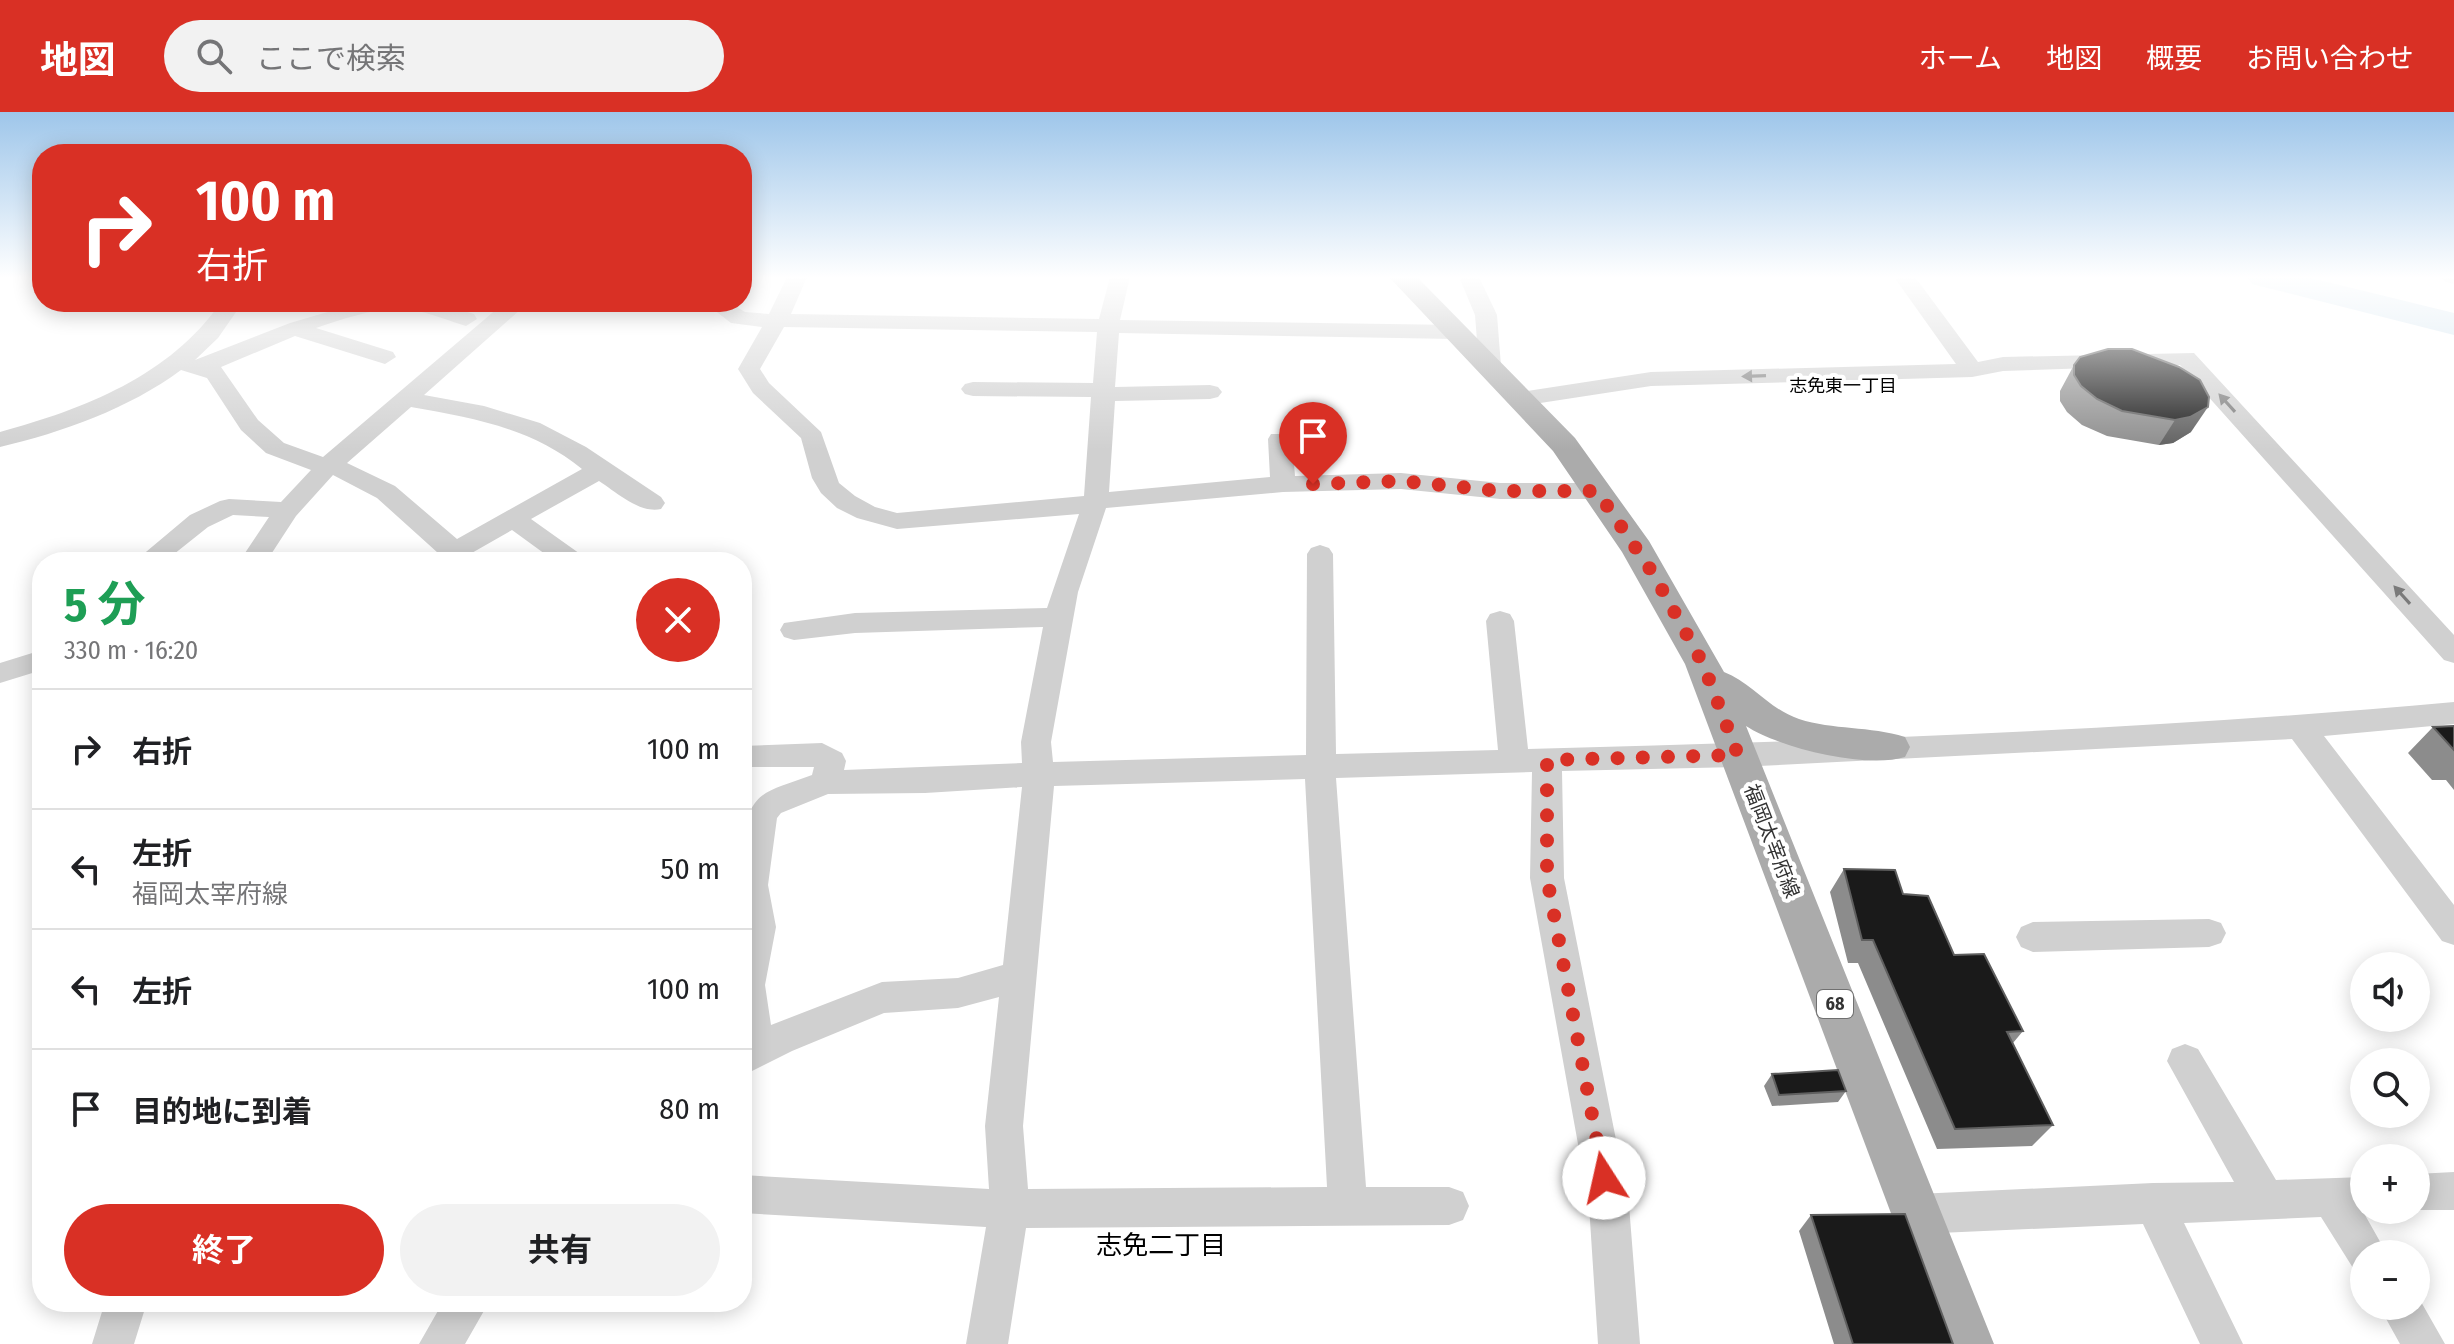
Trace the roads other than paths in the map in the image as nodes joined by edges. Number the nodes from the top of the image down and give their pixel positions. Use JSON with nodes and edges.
{"nodes":[{"id":1,"x":210,"y":334,"type":"edge"},
{"id":2,"x":280,"y":334,"type":"edge"},
{"id":3,"x":313,"y":334,"type":"edge"},
{"id":4,"x":480,"y":334,"type":"edge"},
{"id":5,"x":769,"y":334,"type":"edge"},
{"id":6,"x":1107,"y":334,"type":"edge"},
{"id":7,"x":1458,"y":334,"type":"edge"},
{"id":8,"x":1488,"y":334,"type":"edge"},
{"id":9,"x":1946,"y":334,"type":"edge"},
{"id":10,"x":385,"y":357,"type":"dead end"},
{"id":11,"x":189,"y":365,"type":"junction"},
{"id":12,"x":1490,"y":366,"type":"junction"},
{"id":13,"x":1972,"y":370,"type":"junction"},
{"id":14,"x":973,"y":389,"type":"dead end"},
{"id":15,"x":1102,"y":392,"type":"junction"},
{"id":16,"x":1210,"y":392,"type":"dead end"},
{"id":17,"x":406,"y":399,"type":"junction"},
{"id":18,"x":1520,"y":399,"type":"junction"},
{"id":19,"x":1280,"y":439,"type":"dead end"},
{"id":20,"x":0,"y":440,"type":"edge"},
{"id":21,"x":327,"y":467,"type":"junction"},
{"id":22,"x":599,"y":470,"type":"junction"},
{"id":23,"x":1283,"y":484,"type":"junction"},
{"id":24,"x":1597,"y":491,"type":"junction"},
{"id":25,"x":1096,"y":501,"type":"junction"},
{"id":26,"x":652,"y":503,"type":"dead end"},
{"id":27,"x":287,"y":510,"type":"junction"},
{"id":28,"x":513,"y":518,"type":"junction"},
{"id":29,"x":160,"y":552,"type":"edge"},
{"id":30,"x":259,"y":552,"type":"edge"},
{"id":31,"x":454,"y":552,"type":"edge"},
{"id":32,"x":464,"y":552,"type":"edge"},
{"id":33,"x":560,"y":552,"type":"edge"},
{"id":34,"x":1320,"y":554,"type":"dead end"},
{"id":35,"x":1059,"y":617,"type":"junction"},
{"id":36,"x":1500,"y":621,"type":"dead end"},
{"id":37,"x":794,"y":630,"type":"dead end"},
{"id":38,"x":2454,"y":653,"type":"edge"},
{"id":39,"x":32,"y":663,"type":"edge"},
{"id":40,"x":0,"y":673,"type":"edge"},
{"id":41,"x":1711,"y":681,"type":"junction"},
{"id":42,"x":2454,"y":713,"type":"edge"},
{"id":43,"x":2300,"y":727,"type":"junction"},
{"id":44,"x":1891,"y":747,"type":"junction"},
{"id":45,"x":752,"y":755,"type":"edge"},
{"id":46,"x":1738,"y":755,"type":"junction"},
{"id":47,"x":1531,"y":761,"type":"junction"},
{"id":48,"x":1323,"y":767,"type":"junction"},
{"id":49,"x":1039,"y":776,"type":"junction"},
{"id":50,"x":826,"y":782,"type":"junction"},
{"id":51,"x":752,"y":879,"type":"edge"},
{"id":52,"x":752,"y":890,"type":"edge"},
{"id":53,"x":2454,"y":931,"type":"edge"},
{"id":54,"x":2209,"y":933,"type":"dead end"},
{"id":55,"x":2033,"y":937,"type":"dead end"},
{"id":56,"x":752,"y":961,"type":"edge"},
{"id":57,"x":1020,"y":976,"type":"junction"},
{"id":58,"x":752,"y":1054,"type":"edge"},
{"id":59,"x":2185,"y":1061,"type":"dead end"},
{"id":60,"x":2454,"y":1191,"type":"edge"},
{"id":61,"x":2430,"y":1192,"type":"edge"},
{"id":62,"x":752,"y":1195,"type":"edge"},
{"id":63,"x":2348,"y":1196,"type":"edge"},
{"id":64,"x":2265,"y":1199,"type":"junction"},
{"id":65,"x":2153,"y":1202,"type":"junction"},
{"id":66,"x":1348,"y":1206,"type":"junction"},
{"id":67,"x":1449,"y":1206,"type":"dead end"},
{"id":68,"x":1006,"y":1209,"type":"junction"},
{"id":69,"x":1917,"y":1214,"type":"junction"},
{"id":70,"x":2362,"y":1240,"type":"edge"},
{"id":71,"x":123,"y":1312,"type":"edge"},
{"id":72,"x":461,"y":1312,"type":"edge"},
{"id":73,"x":2409,"y":1320,"type":"edge"},
{"id":74,"x":113,"y":1344,"type":"edge"},
{"id":75,"x":440,"y":1344,"type":"edge"},
{"id":76,"x":987,"y":1344,"type":"edge"},
{"id":77,"x":1619,"y":1344,"type":"edge"},
{"id":78,"x":1967,"y":1344,"type":"edge"},
{"id":79,"x":2222,"y":1344,"type":"edge"},
{"id":80,"x":2424,"y":1344,"type":"edge"}],
"edges":[{"from":1,"to":11,"type":"street"},
{"from":2,"to":11,"type":"street"},
{"from":3,"to":10,"type":"street"},
{"from":4,"to":17,"type":"street"},
{"from":5,"to":25,"type":"street"},
{"from":6,"to":15,"type":"street"},
{"from":7,"to":12,"type":"main road","name":"福岡太宰府線","number":"68"},
{"from":8,"to":12,"type":"street"},
{"from":9,"to":13,"type":"street"},
{"from":11,"to":20,"type":"street"},
{"from":11,"to":21,"type":"street"},
{"from":12,"to":18,"type":"main road","name":"福岡太宰府線","number":"68"},
{"from":13,"to":18,"type":"street","one_way":true},
{"from":38,"to":13,"type":"street","one_way":true},
{"from":14,"to":15,"type":"street"},
{"from":15,"to":16,"type":"street"},
{"from":15,"to":25,"type":"street"},
{"from":17,"to":21,"type":"street"},
{"from":17,"to":22,"type":"street"},
{"from":18,"to":24,"type":"main road","name":"福岡太宰府線","number":"68"},
{"from":19,"to":23,"type":"street"},
{"from":21,"to":27,"type":"street"},
{"from":21,"to":31,"type":"street"},
{"from":22,"to":26,"type":"street"},
{"from":22,"to":28,"type":"street"},
{"from":23,"to":24,"type":"street"},
{"from":23,"to":25,"type":"street"},
{"from":24,"to":41,"type":"main road","name":"福岡太宰府線","number":"68"},
{"from":25,"to":35,"type":"street"},
{"from":27,"to":29,"type":"street"},
{"from":27,"to":30,"type":"street"},
{"from":28,"to":32,"type":"street"},
{"from":28,"to":33,"type":"street"},
{"from":34,"to":48,"type":"street"},
{"from":35,"to":37,"type":"street"},
{"from":35,"to":49,"type":"street"},
{"from":36,"to":47,"type":"street"},
{"from":39,"to":40,"type":"street"},
{"from":41,"to":44,"type":"main road"},
{"from":41,"to":46,"type":"main road","name":"福岡太宰府線","number":"68"},
{"from":42,"to":43,"type":"street"},
{"from":43,"to":44,"type":"street"},
{"from":43,"to":53,"type":"street"},
{"from":44,"to":46,"type":"street"},
{"from":45,"to":50,"type":"street"},
{"from":46,"to":47,"type":"street"},
{"from":46,"to":69,"type":"main road","name":"福岡太宰府線","number":"68"},
{"from":47,"to":48,"type":"street"},
{"from":47,"to":77,"type":"street"},
{"from":48,"to":49,"type":"street"},
{"from":48,"to":66,"type":"street"},
{"from":49,"to":50,"type":"street"},
{"from":49,"to":57,"type":"street"},
{"from":50,"to":51,"type":"street"},
{"from":52,"to":56,"type":"street"},
{"from":54,"to":55,"type":"street"},
{"from":57,"to":58,"type":"street"},
{"from":57,"to":68,"type":"street"},
{"from":59,"to":64,"type":"street"},
{"from":60,"to":61,"type":"street"},
{"from":62,"to":68,"type":"street"},
{"from":63,"to":64,"type":"street"},
{"from":63,"to":70,"type":"street"},
{"from":64,"to":65,"type":"street"},
{"from":65,"to":69,"type":"street"},
{"from":65,"to":79,"type":"street"},
{"from":66,"to":67,"type":"street"},
{"from":66,"to":68,"type":"street"},
{"from":68,"to":76,"type":"street"},
{"from":69,"to":78,"type":"main road","name":"福岡太宰府線","number":"68"},
{"from":71,"to":74,"type":"street"},
{"from":72,"to":75,"type":"street"},
{"from":73,"to":80,"type":"street"}]}
